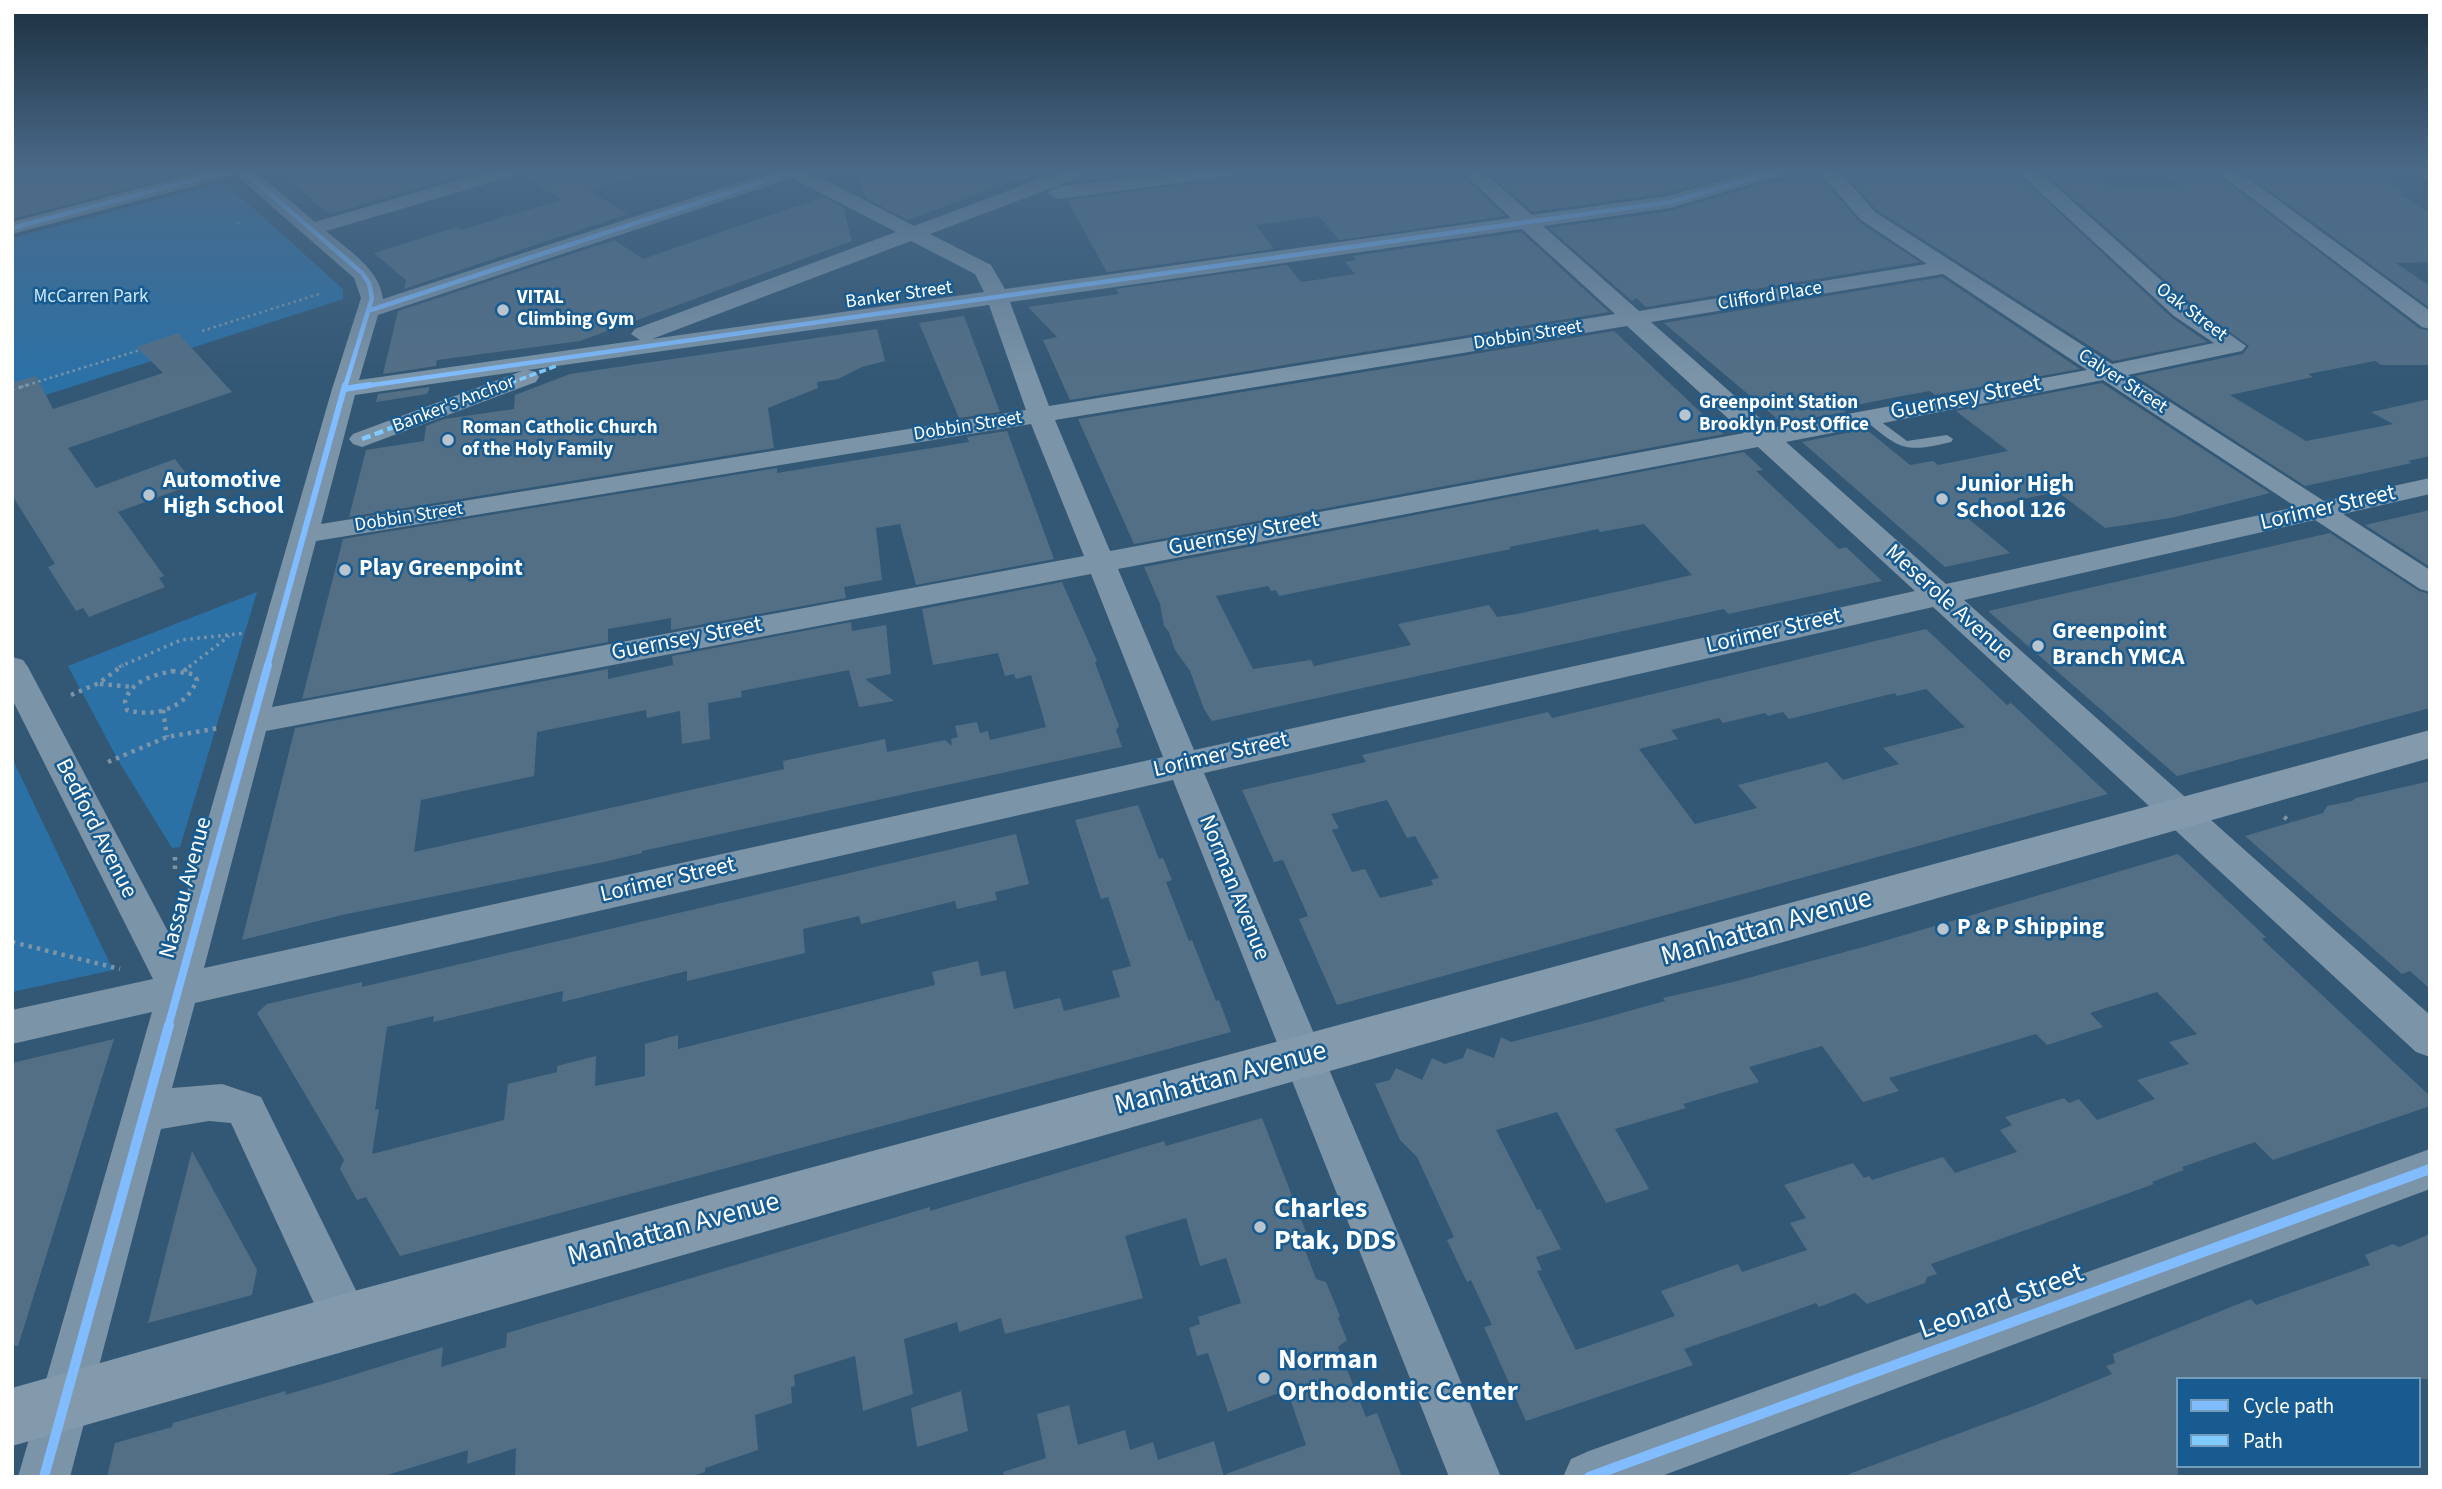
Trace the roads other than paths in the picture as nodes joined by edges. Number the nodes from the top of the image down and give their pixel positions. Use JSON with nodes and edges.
{"nodes":[{"id":1,"x":321,"y":237,"type":"edge"},
{"id":2,"x":588,"y":237,"type":"edge"},
{"id":3,"x":900,"y":237,"type":"edge"},
{"id":4,"x":921,"y":237,"type":"edge"},
{"id":5,"x":1424,"y":237,"type":"edge"},
{"id":6,"x":1543,"y":237,"type":"edge"},
{"id":7,"x":1902,"y":237,"type":"edge"},
{"id":8,"x":2100,"y":237,"type":"edge"},
{"id":9,"x":2315,"y":237,"type":"edge"},
{"id":10,"x":1948,"y":267,"type":"junction"},
{"id":11,"x":996,"y":298,"type":"junction"},
{"id":12,"x":369,"y":310,"type":"junction"},
{"id":13,"x":1633,"y":319,"type":"junction"},
{"id":14,"x":2430,"y":322,"type":"edge"},
{"id":15,"x":2234,"y":346,"type":"joint"},
{"id":16,"x":585,"y":355,"type":"junction"},
{"id":17,"x":2106,"y":373,"type":"junction"},
{"id":18,"x":344,"y":389,"type":"junction"},
{"id":19,"x":1040,"y":416,"type":"junction"},
{"id":20,"x":1869,"y":417,"type":"junction"},
{"id":21,"x":1764,"y":437,"type":"junction"},
{"id":22,"x":362,"y":439,"type":"dead end"},
{"id":23,"x":1947,"y":439,"type":"dead end"},
{"id":24,"x":2430,"y":486,"type":"edge"},
{"id":25,"x":2319,"y":510,"type":"junction"},
{"id":26,"x":304,"y":535,"type":"junction"},
{"id":27,"x":1100,"y":563,"type":"junction"},
{"id":28,"x":2430,"y":583,"type":"edge"},
{"id":29,"x":1938,"y":595,"type":"junction"},
{"id":30,"x":12,"y":667,"type":"edge"},
{"id":31,"x":238,"y":725,"type":"junction"},
{"id":32,"x":2430,"y":744,"type":"edge"},
{"id":33,"x":1183,"y":764,"type":"junction"},
{"id":34,"x":2181,"y":813,"type":"junction"},
{"id":35,"x":179,"y":991,"type":"junction"},
{"id":36,"x":12,"y":1027,"type":"edge"},
{"id":37,"x":2430,"y":1040,"type":"edge"},
{"id":38,"x":1303,"y":1058,"type":"junction"},
{"id":39,"x":146,"y":1113,"type":"junction"},
{"id":40,"x":2430,"y":1169,"type":"edge"},
{"id":41,"x":347,"y":1321,"type":"junction"},
{"id":42,"x":65,"y":1402,"type":"junction"},
{"id":43,"x":12,"y":1416,"type":"edge"},
{"id":44,"x":44,"y":1477,"type":"edge"},
{"id":45,"x":1475,"y":1477,"type":"edge"},
{"id":46,"x":1589,"y":1477,"type":"edge"}],
"edges":[{"from":1,"to":12,"type":"street"},
{"from":2,"to":12,"type":"street"},
{"from":3,"to":16,"type":"street"},
{"from":4,"to":11,"type":"street","name":"Norman Avenue"},
{"from":5,"to":11,"type":"street","name":"Banker Street"},
{"from":6,"to":13,"type":"street","name":"Meserole Avenue"},
{"from":7,"to":10,"type":"street","name":"Calyer Street"},
{"from":8,"to":15,"type":"street","name":"Oak Street"},
{"from":9,"to":14,"type":"street"},
{"from":10,"to":13,"type":"street","name":"Clifford Place"},
{"from":10,"to":17,"type":"street","name":"Calyer Street"},
{"from":11,"to":16,"type":"street","name":"Banker Street"},
{"from":11,"to":19,"type":"street","name":"Norman Avenue"},
{"from":12,"to":18,"type":"street","name":"Nassau Avenue"},
{"from":13,"to":19,"type":"street","name":"Dobbin Street"},
{"from":13,"to":21,"type":"street","name":"Meserole Avenue"},
{"from":15,"to":17,"type":"street","name":"Guernsey Street"},
{"from":16,"to":18,"type":"street","name":"Banker Street"},
{"from":16,"to":22,"type":"street","name":"Banker's Anchor"},
{"from":17,"to":20,"type":"street","name":"Guernsey Street"},
{"from":17,"to":25,"type":"street","name":"Calyer Street"},
{"from":18,"to":26,"type":"street","name":"Nassau Avenue"},
{"from":19,"to":26,"type":"street","name":"Dobbin Street"},
{"from":19,"to":27,"type":"street","name":"Norman Avenue"},
{"from":20,"to":21,"type":"street","name":"Guernsey Street"},
{"from":20,"to":23,"type":"lane"},
{"from":21,"to":27,"type":"street","name":"Guernsey Street"},
{"from":21,"to":29,"type":"street","name":"Meserole Avenue"},
{"from":24,"to":25,"type":"street","name":"Lorimer Street"},
{"from":25,"to":28,"type":"street","name":"Calyer Street"},
{"from":25,"to":29,"type":"street","name":"Lorimer Street"},
{"from":26,"to":31,"type":"street","name":"Nassau Avenue"},
{"from":27,"to":31,"type":"street","name":"Guernsey Street"},
{"from":27,"to":33,"type":"street","name":"Norman Avenue"},
{"from":29,"to":33,"type":"street","name":"Lorimer Street"},
{"from":29,"to":34,"type":"street","name":"Meserole Avenue"},
{"from":30,"to":35,"type":"street","name":"Bedford Avenue"},
{"from":31,"to":35,"type":"street","name":"Nassau Avenue"},
{"from":32,"to":34,"type":"street","name":"Manhattan Avenue"},
{"from":33,"to":35,"type":"street","name":"Lorimer Street"},
{"from":33,"to":38,"type":"street","name":"Norman Avenue"},
{"from":34,"to":37,"type":"street","name":"Meserole Avenue"},
{"from":34,"to":38,"type":"street","name":"Manhattan Avenue"},
{"from":35,"to":36,"type":"street","name":"Lorimer Street"},
{"from":35,"to":39,"type":"street","name":"Nassau Avenue"},
{"from":38,"to":41,"type":"street","name":"Manhattan Avenue"},
{"from":38,"to":45,"type":"street","name":"Norman Avenue"},
{"from":39,"to":41,"type":"street"},
{"from":39,"to":42,"type":"street","name":"Nassau Avenue"},
{"from":40,"to":46,"type":"street","name":"Leonard Street"},
{"from":41,"to":42,"type":"street","name":"Manhattan Avenue"},
{"from":42,"to":43,"type":"street","name":"Manhattan Avenue"},
{"from":42,"to":44,"type":"street","name":"Nassau Avenue"}]}
